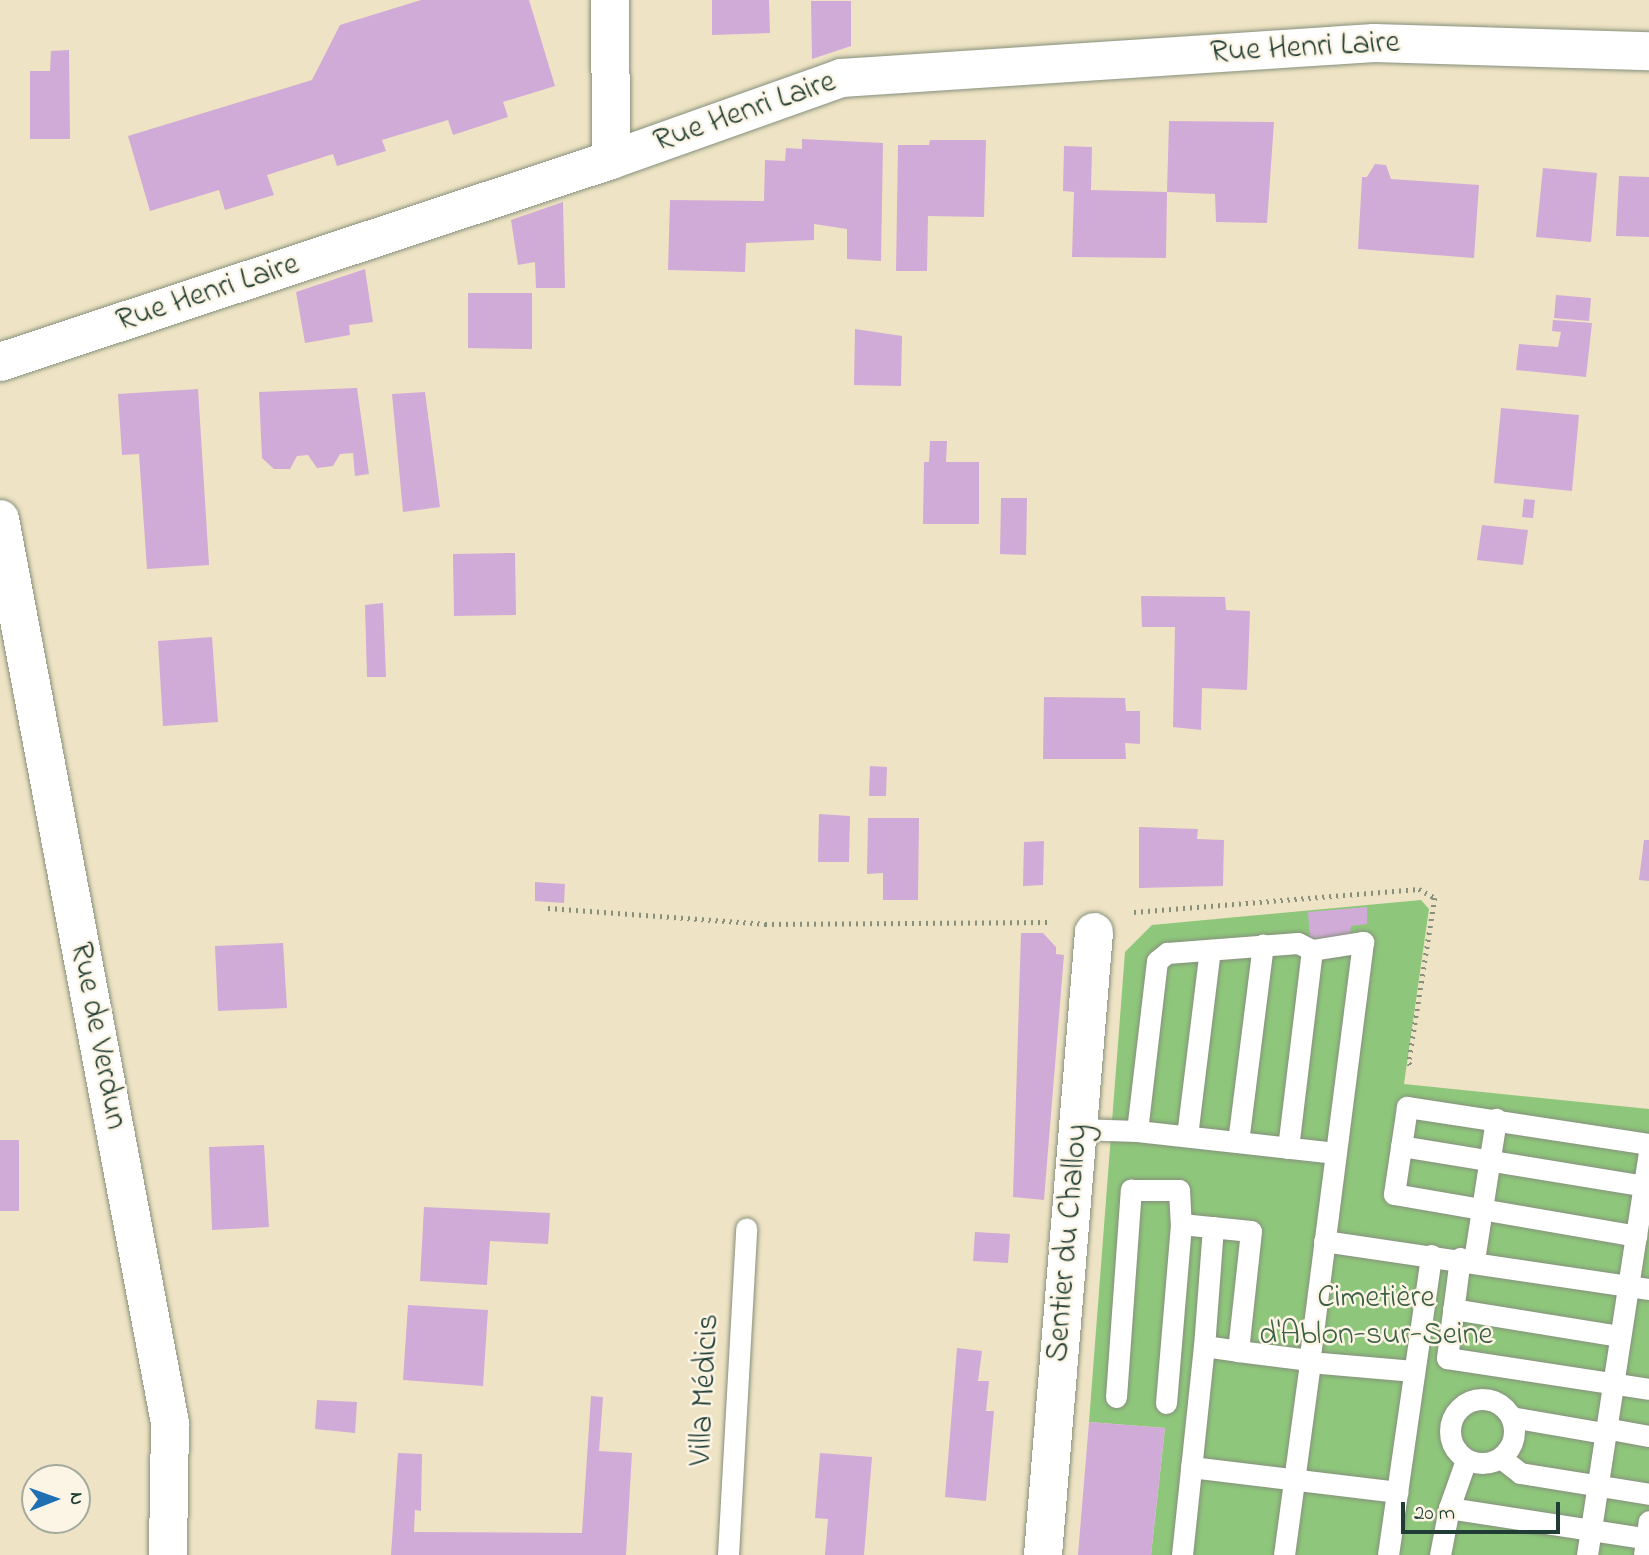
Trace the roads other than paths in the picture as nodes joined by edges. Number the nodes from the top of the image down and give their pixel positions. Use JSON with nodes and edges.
{"nodes":[{"id":1,"x":610,"y":0,"type":"edge"},
{"id":2,"x":1649,"y":51,"type":"edge"},
{"id":3,"x":611,"y":160,"type":"junction"},
{"id":4,"x":0,"y":362,"type":"edge"},
{"id":5,"x":0,"y":519,"type":"edge"},
{"id":6,"x":1094,"y":932,"type":"dead end"},
{"id":7,"x":1263,"y":945,"type":"junction"},
{"id":8,"x":1210,"y":950,"type":"junction"},
{"id":9,"x":1312,"y":950,"type":"junction"},
{"id":10,"x":1496,"y":1119,"type":"junction"},
{"id":11,"x":1078,"y":1129,"type":"junction"},
{"id":12,"x":1138,"y":1131,"type":"junction"},
{"id":13,"x":1187,"y":1136,"type":"junction"},
{"id":14,"x":1238,"y":1142,"type":"junction"},
{"id":15,"x":1649,"y":1144,"type":"edge"},
{"id":16,"x":1401,"y":1146,"type":"junction"},
{"id":17,"x":1288,"y":1148,"type":"junction"},
{"id":18,"x":1336,"y":1153,"type":"junction"},
{"id":19,"x":1649,"y":1153,"type":"edge"},
{"id":20,"x":1489,"y":1160,"type":"junction"},
{"id":21,"x":1644,"y":1186,"type":"junction"},
{"id":22,"x":1482,"y":1209,"type":"junction"},
{"id":23,"x":1181,"y":1224,"type":"junction"},
{"id":24,"x":1213,"y":1227,"type":"junction"},
{"id":25,"x":746,"y":1228,"type":"dead end"},
{"id":26,"x":1636,"y":1236,"type":"junction"},
{"id":27,"x":1324,"y":1241,"type":"junction"},
{"id":28,"x":1431,"y":1255,"type":"junction"},
{"id":29,"x":1467,"y":1259,"type":"junction"},
{"id":30,"x":1639,"y":1287,"type":"edge"},
{"id":31,"x":1453,"y":1309,"type":"junction"},
{"id":32,"x":1620,"y":1336,"type":"junction"},
{"id":33,"x":1204,"y":1346,"type":"junction"},
{"id":34,"x":1238,"y":1351,"type":"junction"},
{"id":35,"x":1311,"y":1361,"type":"junction"},
{"id":36,"x":1414,"y":1371,"type":"junction"},
{"id":37,"x":1612,"y":1383,"type":"junction"},
{"id":38,"x":1649,"y":1388,"type":"edge"},
{"id":39,"x":1116,"y":1397,"type":"dead end"},
{"id":40,"x":1166,"y":1403,"type":"dead end"},
{"id":41,"x":1511,"y":1417,"type":"junction"},
{"id":42,"x":1604,"y":1430,"type":"junction"},
{"id":43,"x":1649,"y":1436,"type":"edge"},
{"id":44,"x":1501,"y":1458,"type":"junction"},
{"id":45,"x":1466,"y":1460,"type":"junction"},
{"id":46,"x":1191,"y":1467,"type":"junction"},
{"id":47,"x":1295,"y":1479,"type":"junction"},
{"id":48,"x":1597,"y":1487,"type":"junction"},
{"id":49,"x":1397,"y":1492,"type":"junction"},
{"id":50,"x":1649,"y":1494,"type":"edge"},
{"id":51,"x":1449,"y":1508,"type":"junction"},
{"id":52,"x":1590,"y":1532,"type":"junction"},
{"id":53,"x":1647,"y":1538,"type":"edge"},
{"id":54,"x":167,"y":1555,"type":"edge"},
{"id":55,"x":728,"y":1555,"type":"edge"},
{"id":56,"x":1043,"y":1555,"type":"edge"},
{"id":57,"x":1182,"y":1555,"type":"edge"},
{"id":58,"x":1284,"y":1555,"type":"edge"},
{"id":59,"x":1388,"y":1555,"type":"edge"},
{"id":60,"x":1440,"y":1555,"type":"edge"},
{"id":61,"x":1587,"y":1555,"type":"edge"}],
"edges":[{"from":1,"to":3,"type":"street"},
{"from":2,"to":3,"type":"street","name":"Rue Henri Laire"},
{"from":3,"to":4,"type":"street","name":"Rue Henri Laire"},
{"from":5,"to":54,"type":"street","name":"Rue de Verdun"},
{"from":6,"to":11,"type":"street","name":"Sentier du Challoy"},
{"from":7,"to":8,"type":"lane"},
{"from":7,"to":9,"type":"lane"},
{"from":7,"to":14,"type":"lane"},
{"from":8,"to":12,"type":"lane"},
{"from":8,"to":13,"type":"lane"},
{"from":9,"to":17,"type":"lane"},
{"from":9,"to":18,"type":"lane"},
{"from":10,"to":15,"type":"lane"},
{"from":10,"to":16,"type":"lane"},
{"from":10,"to":20,"type":"lane"},
{"from":11,"to":12,"type":"lane"},
{"from":11,"to":56,"type":"street","name":"Sentier du Challoy"},
{"from":12,"to":13,"type":"lane"},
{"from":13,"to":14,"type":"lane"},
{"from":14,"to":17,"type":"lane"},
{"from":16,"to":20,"type":"lane"},
{"from":16,"to":22,"type":"lane"},
{"from":17,"to":18,"type":"lane"},
{"from":18,"to":27,"type":"lane"},
{"from":19,"to":21,"type":"lane"},
{"from":20,"to":21,"type":"lane"},
{"from":20,"to":22,"type":"lane"},
{"from":21,"to":26,"type":"lane"},
{"from":22,"to":26,"type":"lane"},
{"from":22,"to":29,"type":"lane"},
{"from":23,"to":24,"type":"lane"},
{"from":23,"to":39,"type":"lane"},
{"from":23,"to":40,"type":"lane"},
{"from":24,"to":33,"type":"lane"},
{"from":24,"to":34,"type":"lane"},
{"from":25,"to":55,"type":"lane","name":"Villa Médicis"},
{"from":26,"to":30,"type":"lane"},
{"from":27,"to":28,"type":"lane"},
{"from":27,"to":35,"type":"lane"},
{"from":28,"to":29,"type":"lane"},
{"from":28,"to":36,"type":"lane"},
{"from":29,"to":30,"type":"lane"},
{"from":29,"to":31,"type":"lane"},
{"from":30,"to":32,"type":"lane"},
{"from":31,"to":32,"type":"lane"},
{"from":31,"to":37,"type":"lane"},
{"from":32,"to":37,"type":"lane"},
{"from":33,"to":34,"type":"lane"},
{"from":33,"to":46,"type":"lane"},
{"from":34,"to":35,"type":"lane"},
{"from":35,"to":36,"type":"lane"},
{"from":35,"to":47,"type":"lane"},
{"from":36,"to":49,"type":"lane"},
{"from":37,"to":38,"type":"lane"},
{"from":37,"to":42,"type":"lane"},
{"from":41,"to":42,"type":"lane"},
{"from":41,"to":44,"type":"lane"},
{"from":41,"to":45,"type":"lane"},
{"from":42,"to":43,"type":"lane"},
{"from":42,"to":48,"type":"lane"},
{"from":44,"to":45,"type":"lane"},
{"from":44,"to":48,"type":"lane"},
{"from":45,"to":51,"type":"lane"},
{"from":46,"to":47,"type":"lane"},
{"from":46,"to":57,"type":"lane"},
{"from":47,"to":49,"type":"lane"},
{"from":47,"to":58,"type":"lane"},
{"from":48,"to":50,"type":"lane"},
{"from":48,"to":52,"type":"lane"},
{"from":49,"to":59,"type":"lane"},
{"from":51,"to":52,"type":"lane"},
{"from":51,"to":60,"type":"lane"},
{"from":52,"to":53,"type":"lane"},
{"from":52,"to":61,"type":"lane"}]}
